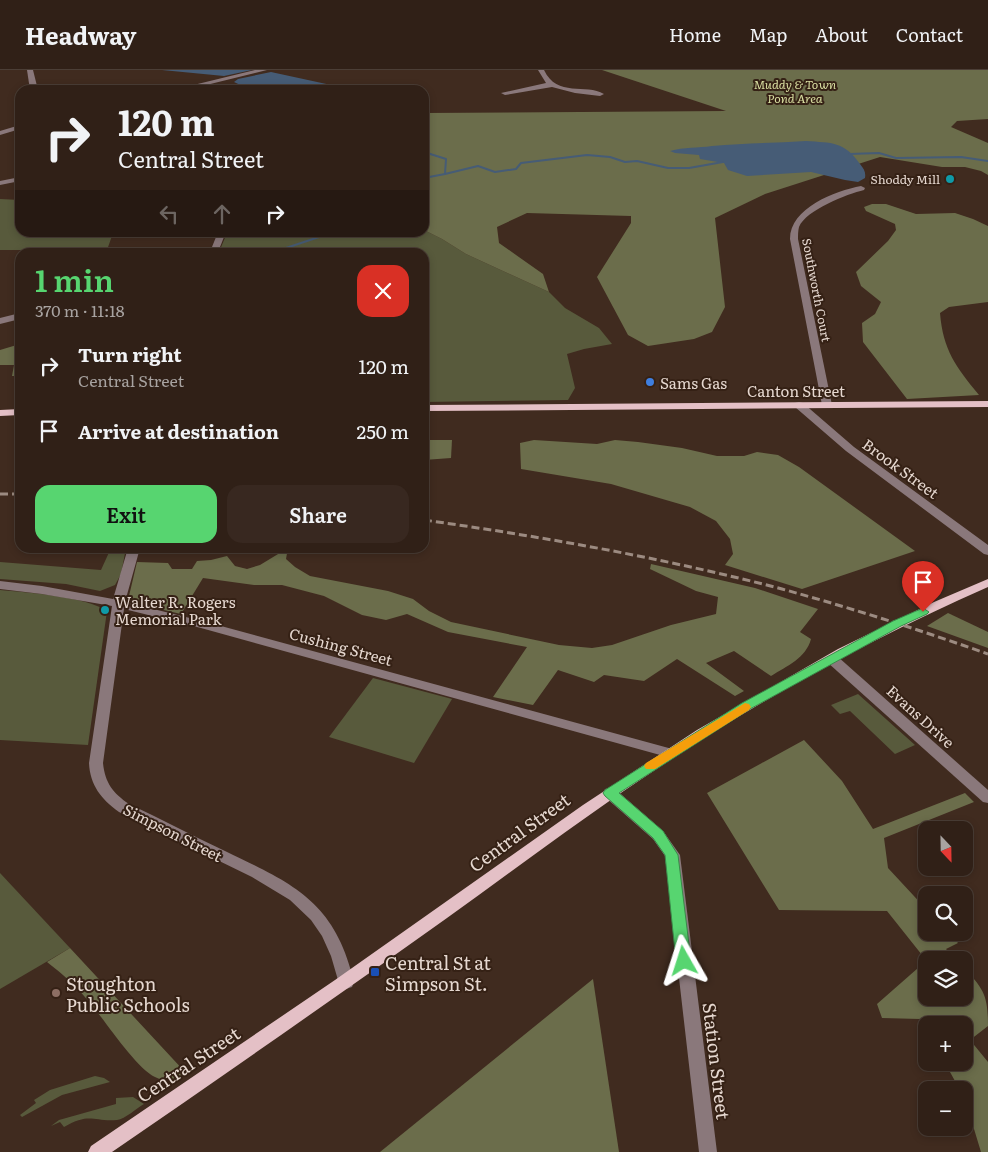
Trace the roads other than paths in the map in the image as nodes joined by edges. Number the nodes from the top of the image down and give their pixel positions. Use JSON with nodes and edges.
{"nodes":[{"id":1,"x":30,"y":70,"type":"edge"},
{"id":2,"x":264,"y":70,"type":"edge"},
{"id":3,"x":541,"y":70,"type":"edge"},
{"id":4,"x":554,"y":84,"type":"junction"},
{"id":5,"x":33,"y":85,"type":"edge"},
{"id":6,"x":199,"y":85,"type":"edge"},
{"id":7,"x":504,"y":93,"type":"dead end"},
{"id":8,"x":600,"y":94,"type":"dead end"},
{"id":9,"x":15,"y":128,"type":"edge"},
{"id":10,"x":0,"y":133,"type":"edge"},
{"id":11,"x":15,"y":180,"type":"edge"},
{"id":12,"x":0,"y":183,"type":"edge"},
{"id":13,"x":861,"y":188,"type":"dead end"},
{"id":14,"x":15,"y":317,"type":"edge"},
{"id":15,"x":0,"y":321,"type":"edge"},
{"id":16,"x":988,"y":404,"type":"edge"},
{"id":17,"x":800,"y":405,"type":"junction"},
{"id":18,"x":827,"y":405,"type":"junction"},
{"id":19,"x":429,"y":408,"type":"edge"},
{"id":20,"x":15,"y":412,"type":"edge"},
{"id":21,"x":0,"y":413,"type":"edge"},
{"id":22,"x":988,"y":551,"type":"edge"},
{"id":23,"x":133,"y":553,"type":"edge"},
{"id":24,"x":988,"y":583,"type":"edge"},
{"id":25,"x":0,"y":585,"type":"edge"},
{"id":26,"x":118,"y":605,"type":"junction"},
{"id":27,"x":832,"y":659,"type":"junction"},
{"id":28,"x":671,"y":753,"type":"junction"},
{"id":29,"x":610,"y":793,"type":"junction"},
{"id":30,"x":988,"y":798,"type":"edge"},
{"id":31,"x":346,"y":982,"type":"junction"},
{"id":32,"x":97,"y":1152,"type":"edge"},
{"id":33,"x":708,"y":1152,"type":"edge"}],
"edges":[{"from":1,"to":5,"type":"street"},
{"from":2,"to":6,"type":"street"},
{"from":3,"to":4,"type":"street"},
{"from":4,"to":7,"type":"street"},
{"from":4,"to":8,"type":"street"},
{"from":9,"to":10,"type":"street"},
{"from":11,"to":12,"type":"street"},
{"from":13,"to":18,"type":"street","name":"Southworth Court"},
{"from":14,"to":15,"type":"street"},
{"from":16,"to":18,"type":"main road","name":"Canton Street"},
{"from":17,"to":18,"type":"main road","name":"Canton Street"},
{"from":17,"to":19,"type":"main road","name":"Canton Street"},
{"from":17,"to":22,"type":"street","name":"Brook Street"},
{"from":20,"to":21,"type":"main road"},
{"from":23,"to":26,"type":"street","name":"Simpson Street"},
{"from":24,"to":27,"type":"main road","name":"Central Street"},
{"from":25,"to":26,"type":"street","name":"Cushing Street"},
{"from":26,"to":28,"type":"street","name":"Cushing Street"},
{"from":26,"to":31,"type":"street","name":"Simpson Street"},
{"from":27,"to":28,"type":"main road","name":"Central Street"},
{"from":27,"to":30,"type":"street","name":"Evans Drive"},
{"from":28,"to":29,"type":"main road","name":"Central Street"},
{"from":29,"to":31,"type":"main road","name":"Central Street"},
{"from":29,"to":33,"type":"street","name":"Station Street"},
{"from":31,"to":32,"type":"main road","name":"Central Street"}]}
